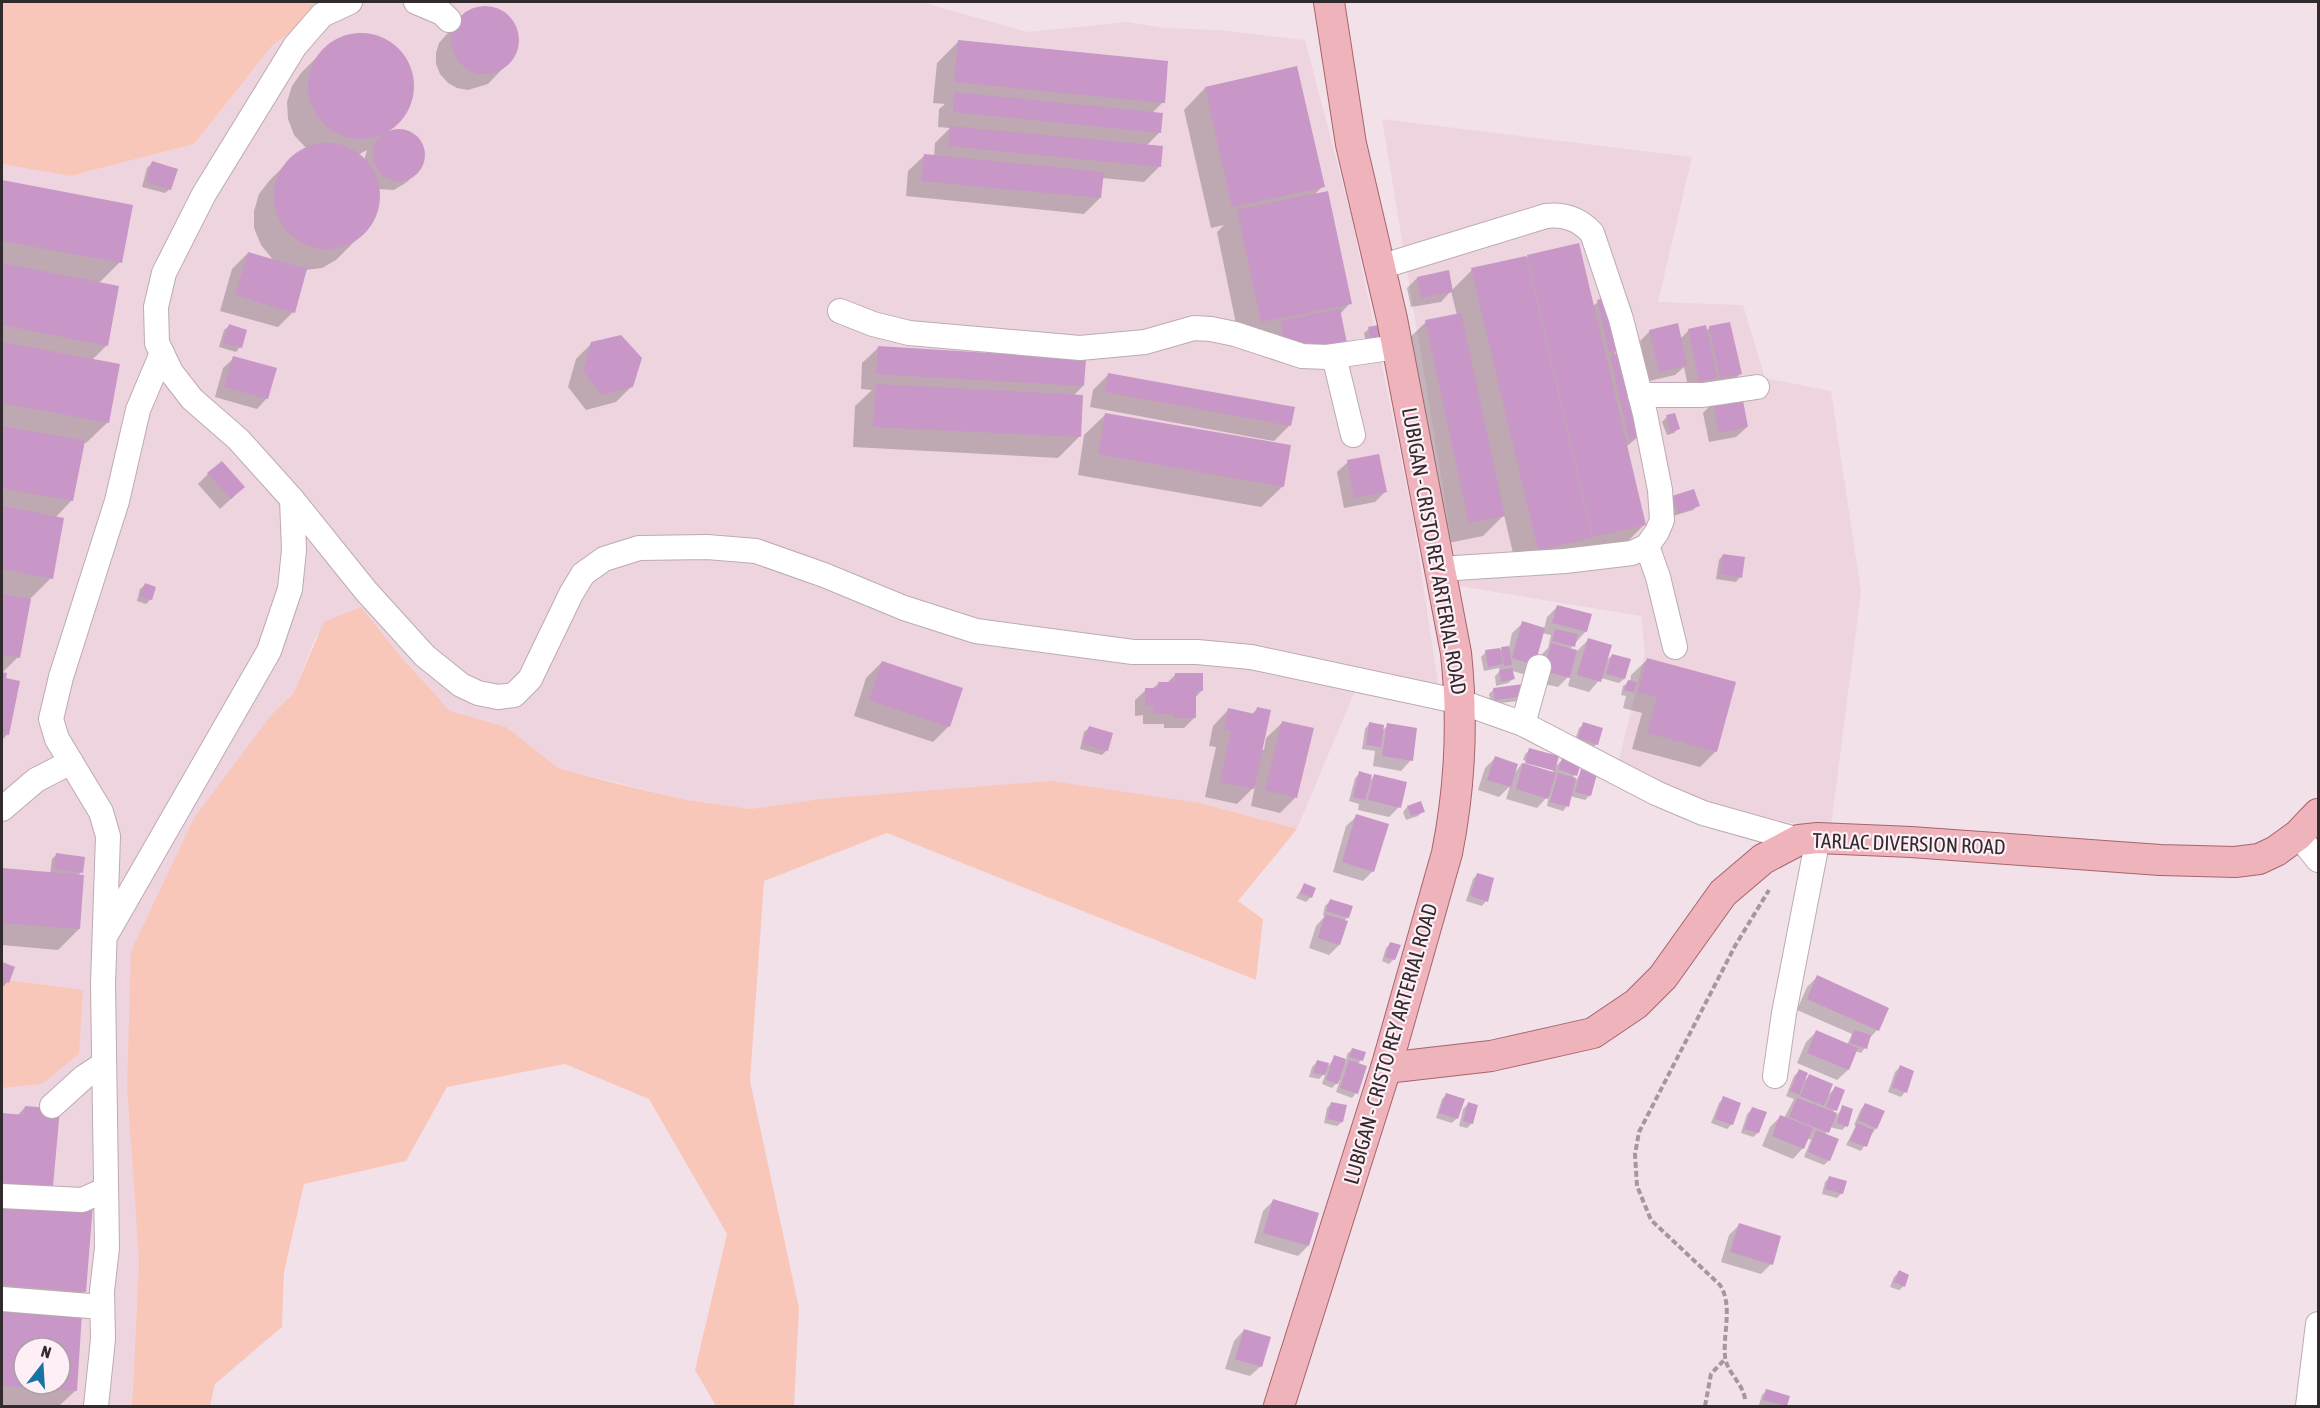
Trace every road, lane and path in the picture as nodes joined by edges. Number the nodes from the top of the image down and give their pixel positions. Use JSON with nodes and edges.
{"nodes":[{"id":1,"x":350,"y":2,"type":"edge"},
{"id":2,"x":416,"y":2,"type":"edge"},
{"id":3,"x":1329,"y":2,"type":"edge"},
{"id":4,"x":448,"y":20,"type":"dead end"},
{"id":5,"x":1380,"y":267,"type":"junction"},
{"id":6,"x":840,"y":311,"type":"dead end"},
{"id":7,"x":1397,"y":348,"type":"junction"},
{"id":8,"x":162,"y":353,"type":"junction"},
{"id":9,"x":1334,"y":356,"type":"junction"},
{"id":10,"x":1756,"y":387,"type":"dead end"},
{"id":11,"x":1640,"y":394,"type":"junction"},
{"id":12,"x":1353,"y":435,"type":"dead end"},
{"id":13,"x":292,"y":499,"type":"junction"},
{"id":14,"x":1647,"y":546,"type":"junction"},
{"id":15,"x":1440,"y":569,"type":"junction"},
{"id":16,"x":1675,"y":647,"type":"dead end"},
{"id":17,"x":1539,"y":667,"type":"dead end"},
{"id":18,"x":1461,"y":702,"type":"junction"},
{"id":19,"x":1523,"y":724,"type":"junction"},
{"id":20,"x":71,"y":762,"type":"junction"},
{"id":21,"x":2,"y":809,"type":"edge"},
{"id":22,"x":2319,"y":814,"type":"edge"},
{"id":23,"x":2298,"y":835,"type":"junction"},
{"id":24,"x":1809,"y":839,"type":"junction"},
{"id":25,"x":2319,"y":860,"type":"edge"},
{"id":26,"x":1770,"y":888,"type":"dead end"},
{"id":27,"x":105,"y":937,"type":"junction"},
{"id":28,"x":104,"y":1064,"type":"junction"},
{"id":29,"x":1386,"y":1068,"type":"junction"},
{"id":30,"x":1775,"y":1076,"type":"dead end"},
{"id":31,"x":52,"y":1106,"type":"dead end"},
{"id":32,"x":105,"y":1190,"type":"junction"},
{"id":33,"x":2,"y":1196,"type":"edge"},
{"id":34,"x":2,"y":1299,"type":"edge"},
{"id":35,"x":102,"y":1307,"type":"junction"},
{"id":36,"x":2319,"y":1324,"type":"edge"},
{"id":37,"x":1725,"y":1359,"type":"junction"},
{"id":38,"x":1745,"y":1399,"type":"dead end"},
{"id":39,"x":96,"y":1407,"type":"edge"},
{"id":40,"x":1279,"y":1407,"type":"edge"},
{"id":41,"x":1706,"y":1407,"type":"edge"},
{"id":42,"x":2308,"y":1407,"type":"edge"}],
"edges":[{"from":1,"to":8,"type":"street"},
{"from":2,"to":4,"type":"street"},
{"from":3,"to":5,"type":"main road","name":"LUBIGAN - CRISTO REY ARTERIAL ROAD"},
{"from":5,"to":7,"type":"main road","name":"LUBIGAN - CRISTO REY ARTERIAL ROAD"},
{"from":5,"to":11,"type":"street"},
{"from":6,"to":9,"type":"street"},
{"from":7,"to":9,"type":"street"},
{"from":7,"to":15,"type":"main road","name":"LUBIGAN - CRISTO REY ARTERIAL ROAD"},
{"from":8,"to":13,"type":"street"},
{"from":8,"to":20,"type":"street"},
{"from":9,"to":12,"type":"street"},
{"from":10,"to":11,"type":"street"},
{"from":11,"to":14,"type":"street"},
{"from":13,"to":18,"type":"street"},
{"from":13,"to":27,"type":"street"},
{"from":14,"to":15,"type":"street"},
{"from":14,"to":16,"type":"street"},
{"from":15,"to":18,"type":"main road","name":"LUBIGAN - CRISTO REY ARTERIAL ROAD"},
{"from":17,"to":19,"type":"street"},
{"from":18,"to":19,"type":"street"},
{"from":18,"to":29,"type":"main road","name":"LUBIGAN - CRISTO REY ARTERIAL ROAD"},
{"from":19,"to":24,"type":"street"},
{"from":20,"to":21,"type":"street"},
{"from":20,"to":27,"type":"street"},
{"from":22,"to":23,"type":"main road","name":"TARLAC DIVERSION ROAD"},
{"from":23,"to":24,"type":"main road","name":"TARLAC DIVERSION ROAD"},
{"from":23,"to":25,"type":"street"},
{"from":24,"to":29,"type":"main road","name":"TARLAC DIVERSION ROAD"},
{"from":24,"to":30,"type":"street"},
{"from":26,"to":37,"type":"path"},
{"from":27,"to":28,"type":"street"},
{"from":28,"to":31,"type":"street"},
{"from":28,"to":32,"type":"street"},
{"from":29,"to":40,"type":"main road","name":"LUBIGAN - CRISTO REY ARTERIAL ROAD"},
{"from":32,"to":33,"type":"street"},
{"from":32,"to":35,"type":"street"},
{"from":34,"to":35,"type":"street"},
{"from":35,"to":39,"type":"street"},
{"from":36,"to":42,"type":"street"},
{"from":37,"to":38,"type":"path"},
{"from":37,"to":41,"type":"path"}]}
